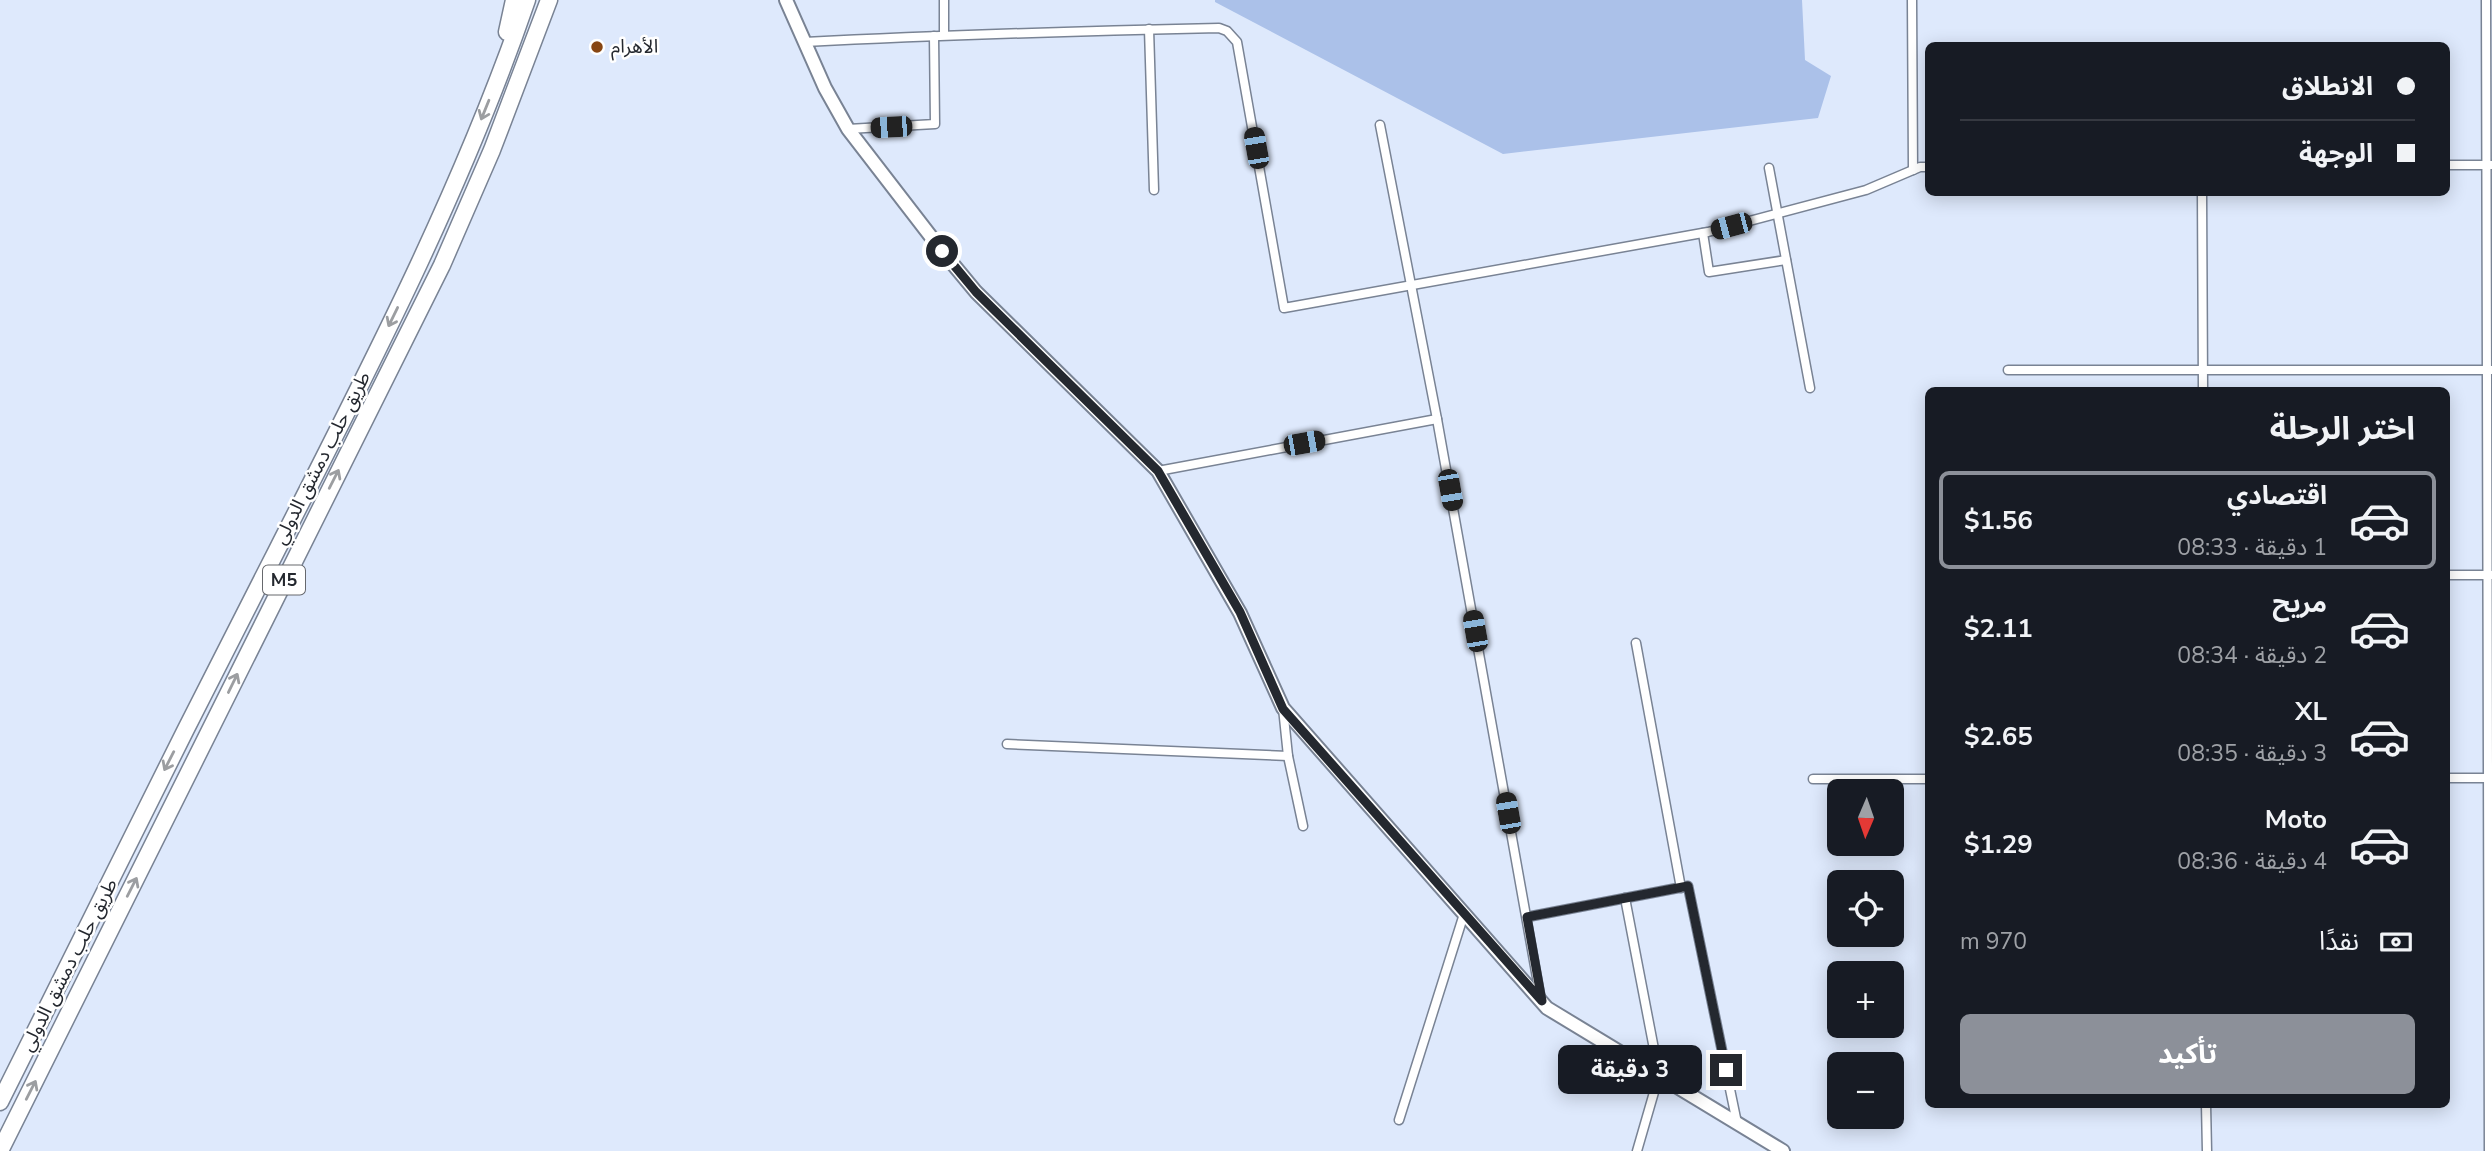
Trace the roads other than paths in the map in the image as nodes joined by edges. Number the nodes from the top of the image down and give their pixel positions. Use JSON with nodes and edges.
{"nodes":[{"id":1,"x":514,"y":0,"type":"edge"},
{"id":2,"x":527,"y":0,"type":"edge"},
{"id":3,"x":549,"y":0,"type":"edge"},
{"id":4,"x":559,"y":0,"type":"edge"},
{"id":5,"x":786,"y":0,"type":"edge"},
{"id":6,"x":944,"y":0,"type":"edge"},
{"id":7,"x":1912,"y":0,"type":"edge"},
{"id":8,"x":2486,"y":0,"type":"edge"},
{"id":9,"x":1149,"y":29,"type":"junction"},
{"id":10,"x":944,"y":35,"type":"junction"},
{"id":11,"x":934,"y":36,"type":"junction"},
{"id":12,"x":535,"y":42,"type":"junction"},
{"id":13,"x":805,"y":42,"type":"junction"},
{"id":14,"x":498,"y":77,"type":"junction"},
{"id":15,"x":1380,"y":125,"type":"dead end"},
{"id":16,"x":848,"y":129,"type":"junction"},
{"id":17,"x":2450,"y":165,"type":"edge"},
{"id":18,"x":2489,"y":165,"type":"edge"},
{"id":19,"x":1925,"y":168,"type":"edge"},
{"id":20,"x":1769,"y":169,"type":"dead end"},
{"id":21,"x":1913,"y":170,"type":"junction"},
{"id":22,"x":1154,"y":190,"type":"dead end"},
{"id":23,"x":2203,"y":196,"type":"edge"},
{"id":24,"x":1777,"y":214,"type":"junction"},
{"id":25,"x":1703,"y":233,"type":"junction"},
{"id":26,"x":1786,"y":260,"type":"junction"},
{"id":27,"x":1411,"y":286,"type":"junction"},
{"id":28,"x":2203,"y":369,"type":"junction"},
{"id":29,"x":2008,"y":370,"type":"dead end"},
{"id":30,"x":2489,"y":370,"type":"edge"},
{"id":31,"x":2203,"y":387,"type":"edge"},
{"id":32,"x":1810,"y":388,"type":"dead end"},
{"id":33,"x":1437,"y":419,"type":"junction"},
{"id":34,"x":1158,"y":471,"type":"junction"},
{"id":35,"x":2450,"y":575,"type":"edge"},
{"id":36,"x":2490,"y":575,"type":"edge"},
{"id":37,"x":1636,"y":643,"type":"dead end"},
{"id":38,"x":1283,"y":709,"type":"junction"},
{"id":39,"x":1007,"y":744,"type":"dead end"},
{"id":40,"x":1287,"y":755,"type":"junction"},
{"id":41,"x":2450,"y":778,"type":"edge"},
{"id":42,"x":2490,"y":778,"type":"edge"},
{"id":43,"x":1813,"y":779,"type":"dead end"},
{"id":44,"x":1925,"y":779,"type":"edge"},
{"id":45,"x":1303,"y":826,"type":"dead end"},
{"id":46,"x":1681,"y":888,"type":"junction"},
{"id":47,"x":1625,"y":898,"type":"junction"},
{"id":48,"x":1464,"y":914,"type":"junction"},
{"id":49,"x":1527,"y":917,"type":"junction"},
{"id":50,"x":1542,"y":1001,"type":"junction"},
{"id":51,"x":1659,"y":1075,"type":"junction"},
{"id":52,"x":0,"y":1102,"type":"edge"},
{"id":53,"x":2206,"y":1108,"type":"edge"},
{"id":54,"x":1399,"y":1120,"type":"dead end"},
{"id":55,"x":1737,"y":1123,"type":"junction"},
{"id":56,"x":0,"y":1151,"type":"edge"},
{"id":57,"x":1637,"y":1151,"type":"edge"},
{"id":58,"x":1783,"y":1151,"type":"edge"},
{"id":59,"x":2207,"y":1151,"type":"edge"},
{"id":60,"x":2489,"y":1151,"type":"edge"}],
"edges":[{"from":1,"to":14,"type":"highway"},
{"from":2,"to":14,"type":"highway","name":"طريق حلب دمشق الدولي","number":"M5"},
{"from":3,"to":12,"type":"highway","name":"طريق حلب دمشق الدولي","number":"M5"},
{"from":4,"to":12,"type":"highway"},
{"from":5,"to":13,"type":"street"},
{"from":6,"to":10,"type":"street"},
{"from":7,"to":21,"type":"street"},
{"from":8,"to":18,"type":"street"},
{"from":9,"to":10,"type":"street"},
{"from":9,"to":22,"type":"street"},
{"from":9,"to":27,"type":"street"},
{"from":10,"to":11,"type":"street"},
{"from":11,"to":13,"type":"street"},
{"from":11,"to":16,"type":"street"},
{"from":56,"to":12,"type":"highway","name":"طريق حلب دمشق الدولي","number":"M5","one_way":true},
{"from":13,"to":16,"type":"street"},
{"from":14,"to":52,"type":"highway","name":"طريق حلب دمشق الدولي","number":"M5","one_way":true},
{"from":15,"to":27,"type":"street"},
{"from":16,"to":34,"type":"street"},
{"from":17,"to":18,"type":"street"},
{"from":18,"to":30,"type":"street"},
{"from":19,"to":21,"type":"street"},
{"from":20,"to":24,"type":"street"},
{"from":21,"to":24,"type":"street"},
{"from":23,"to":28,"type":"street"},
{"from":24,"to":25,"type":"street"},
{"from":24,"to":26,"type":"street"},
{"from":25,"to":26,"type":"street"},
{"from":25,"to":27,"type":"street"},
{"from":26,"to":32,"type":"street"},
{"from":27,"to":33,"type":"street"},
{"from":28,"to":29,"type":"street"},
{"from":28,"to":30,"type":"street"},
{"from":28,"to":31,"type":"street"},
{"from":30,"to":36,"type":"street"},
{"from":33,"to":34,"type":"street"},
{"from":33,"to":49,"type":"street"},
{"from":34,"to":38,"type":"street"},
{"from":35,"to":36,"type":"street"},
{"from":36,"to":42,"type":"street"},
{"from":37,"to":46,"type":"street"},
{"from":38,"to":40,"type":"street"},
{"from":38,"to":48,"type":"street"},
{"from":39,"to":40,"type":"street"},
{"from":40,"to":45,"type":"street"},
{"from":41,"to":42,"type":"street"},
{"from":42,"to":60,"type":"street"},
{"from":43,"to":44,"type":"street"},
{"from":46,"to":47,"type":"street"},
{"from":46,"to":55,"type":"street"},
{"from":47,"to":49,"type":"street"},
{"from":47,"to":51,"type":"street"},
{"from":48,"to":50,"type":"street"},
{"from":48,"to":54,"type":"street"},
{"from":49,"to":50,"type":"street"},
{"from":50,"to":51,"type":"street"},
{"from":51,"to":55,"type":"street"},
{"from":51,"to":57,"type":"street"},
{"from":53,"to":59,"type":"street"},
{"from":55,"to":58,"type":"street"}]}
